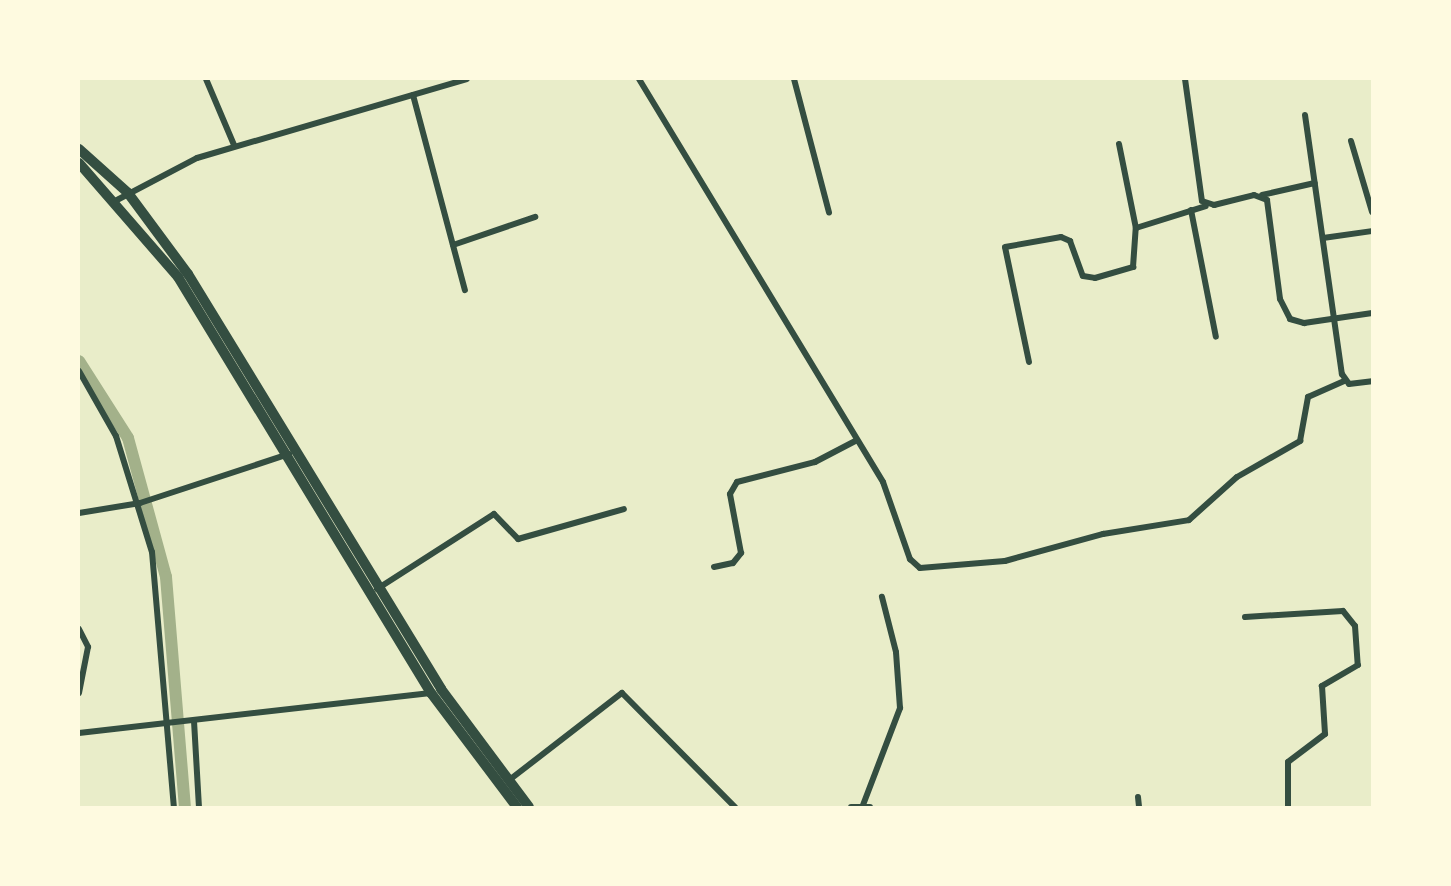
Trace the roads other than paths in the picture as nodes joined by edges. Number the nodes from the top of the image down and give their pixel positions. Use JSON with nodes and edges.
{"nodes":[{"id":1,"x":206,"y":79,"type":"edge"},
{"id":2,"x":467,"y":79,"type":"edge"},
{"id":3,"x":639,"y":79,"type":"edge"},
{"id":4,"x":794,"y":79,"type":"edge"},
{"id":5,"x":1185,"y":79,"type":"edge"},
{"id":6,"x":412,"y":95,"type":"junction"},
{"id":7,"x":1305,"y":115,"type":"dead end"},
{"id":8,"x":1351,"y":141,"type":"dead end"},
{"id":9,"x":1119,"y":144,"type":"dead end"},
{"id":10,"x":234,"y":145,"type":"junction"},
{"id":11,"x":79,"y":149,"type":"edge"},
{"id":12,"x":79,"y":163,"type":"edge"},
{"id":13,"x":1315,"y":183,"type":"junction"},
{"id":14,"x":128,"y":193,"type":"junction"},
{"id":15,"x":1262,"y":195,"type":"junction"},
{"id":16,"x":117,"y":200,"type":"junction"},
{"id":17,"x":1206,"y":206,"type":"junction"},
{"id":18,"x":1191,"y":210,"type":"junction"},
{"id":19,"x":829,"y":212,"type":"dead end"},
{"id":20,"x":1372,"y":212,"type":"edge"},
{"id":21,"x":534,"y":217,"type":"dead end"},
{"id":22,"x":1136,"y":228,"type":"junction"},
{"id":23,"x":1372,"y":231,"type":"edge"},
{"id":24,"x":1323,"y":238,"type":"junction"},
{"id":25,"x":453,"y":245,"type":"junction"},
{"id":26,"x":465,"y":290,"type":"dead end"},
{"id":27,"x":1372,"y":313,"type":"edge"},
{"id":28,"x":1335,"y":319,"type":"junction"},
{"id":29,"x":1216,"y":337,"type":"dead end"},
{"id":30,"x":1029,"y":362,"type":"dead end"},
{"id":31,"x":79,"y":371,"type":"edge"},
{"id":32,"x":1344,"y":381,"type":"junction"},
{"id":33,"x":1372,"y":382,"type":"edge"},
{"id":34,"x":857,"y":440,"type":"junction"},
{"id":35,"x":291,"y":453,"type":"junction"},
{"id":36,"x":140,"y":503,"type":"junction"},
{"id":37,"x":624,"y":509,"type":"dead end"},
{"id":38,"x":79,"y":513,"type":"edge"},
{"id":39,"x":714,"y":567,"type":"dead end"},
{"id":40,"x":377,"y":589,"type":"junction"},
{"id":41,"x":882,"y":597,"type":"dead end"},
{"id":42,"x":1245,"y":617,"type":"dead end"},
{"id":43,"x":79,"y":629,"type":"edge"},
{"id":44,"x":79,"y":693,"type":"edge"},
{"id":45,"x":431,"y":693,"type":"junction"},
{"id":46,"x":194,"y":721,"type":"junction"},
{"id":47,"x":168,"y":724,"type":"junction"},
{"id":48,"x":79,"y":733,"type":"edge"},
{"id":49,"x":508,"y":781,"type":"junction"},
{"id":50,"x":1138,"y":797,"type":"dead end"},
{"id":51,"x":866,"y":806,"type":"edge"},
{"id":52,"x":174,"y":807,"type":"edge"},
{"id":53,"x":199,"y":807,"type":"edge"},
{"id":54,"x":517,"y":807,"type":"edge"},
{"id":55,"x":529,"y":807,"type":"edge"},
{"id":56,"x":735,"y":807,"type":"edge"},
{"id":57,"x":851,"y":807,"type":"edge"},
{"id":58,"x":1139,"y":807,"type":"edge"},
{"id":59,"x":1288,"y":807,"type":"edge"}],
"edges":[{"from":1,"to":10,"type":"street"},
{"from":2,"to":6,"type":"street"},
{"from":3,"to":34,"type":"street"},
{"from":4,"to":19,"type":"street"},
{"from":5,"to":17,"type":"street"},
{"from":6,"to":10,"type":"street"},
{"from":6,"to":25,"type":"street"},
{"from":7,"to":13,"type":"street"},
{"from":8,"to":20,"type":"street"},
{"from":9,"to":22,"type":"street"},
{"from":10,"to":14,"type":"street"},
{"from":11,"to":14,"type":"highway"},
{"from":12,"to":16,"type":"highway"},
{"from":13,"to":15,"type":"street"},
{"from":13,"to":24,"type":"street"},
{"from":14,"to":16,"type":"street"},
{"from":14,"to":35,"type":"highway"},
{"from":15,"to":17,"type":"street"},
{"from":15,"to":28,"type":"street"},
{"from":16,"to":35,"type":"highway"},
{"from":17,"to":18,"type":"street"},
{"from":18,"to":22,"type":"street"},
{"from":18,"to":29,"type":"street"},
{"from":21,"to":25,"type":"street"},
{"from":22,"to":30,"type":"street"},
{"from":23,"to":24,"type":"street"},
{"from":24,"to":28,"type":"street"},
{"from":25,"to":26,"type":"street"},
{"from":27,"to":28,"type":"street"},
{"from":28,"to":32,"type":"street"},
{"from":31,"to":36,"type":"street"},
{"from":32,"to":33,"type":"street"},
{"from":32,"to":34,"type":"street"},
{"from":34,"to":39,"type":"street"},
{"from":35,"to":36,"type":"street"},
{"from":35,"to":40,"type":"highway"},
{"from":35,"to":45,"type":"highway"},
{"from":36,"to":38,"type":"street"},
{"from":36,"to":47,"type":"street"},
{"from":37,"to":40,"type":"street"},
{"from":40,"to":49,"type":"highway"},
{"from":41,"to":51,"type":"street"},
{"from":42,"to":59,"type":"street"},
{"from":43,"to":44,"type":"street"},
{"from":45,"to":46,"type":"street"},
{"from":45,"to":54,"type":"highway"},
{"from":46,"to":47,"type":"street"},
{"from":46,"to":53,"type":"street"},
{"from":47,"to":48,"type":"street"},
{"from":47,"to":52,"type":"street"},
{"from":49,"to":55,"type":"highway"},
{"from":49,"to":56,"type":"street"},
{"from":50,"to":58,"type":"street"},
{"from":51,"to":57,"type":"street"}]}
